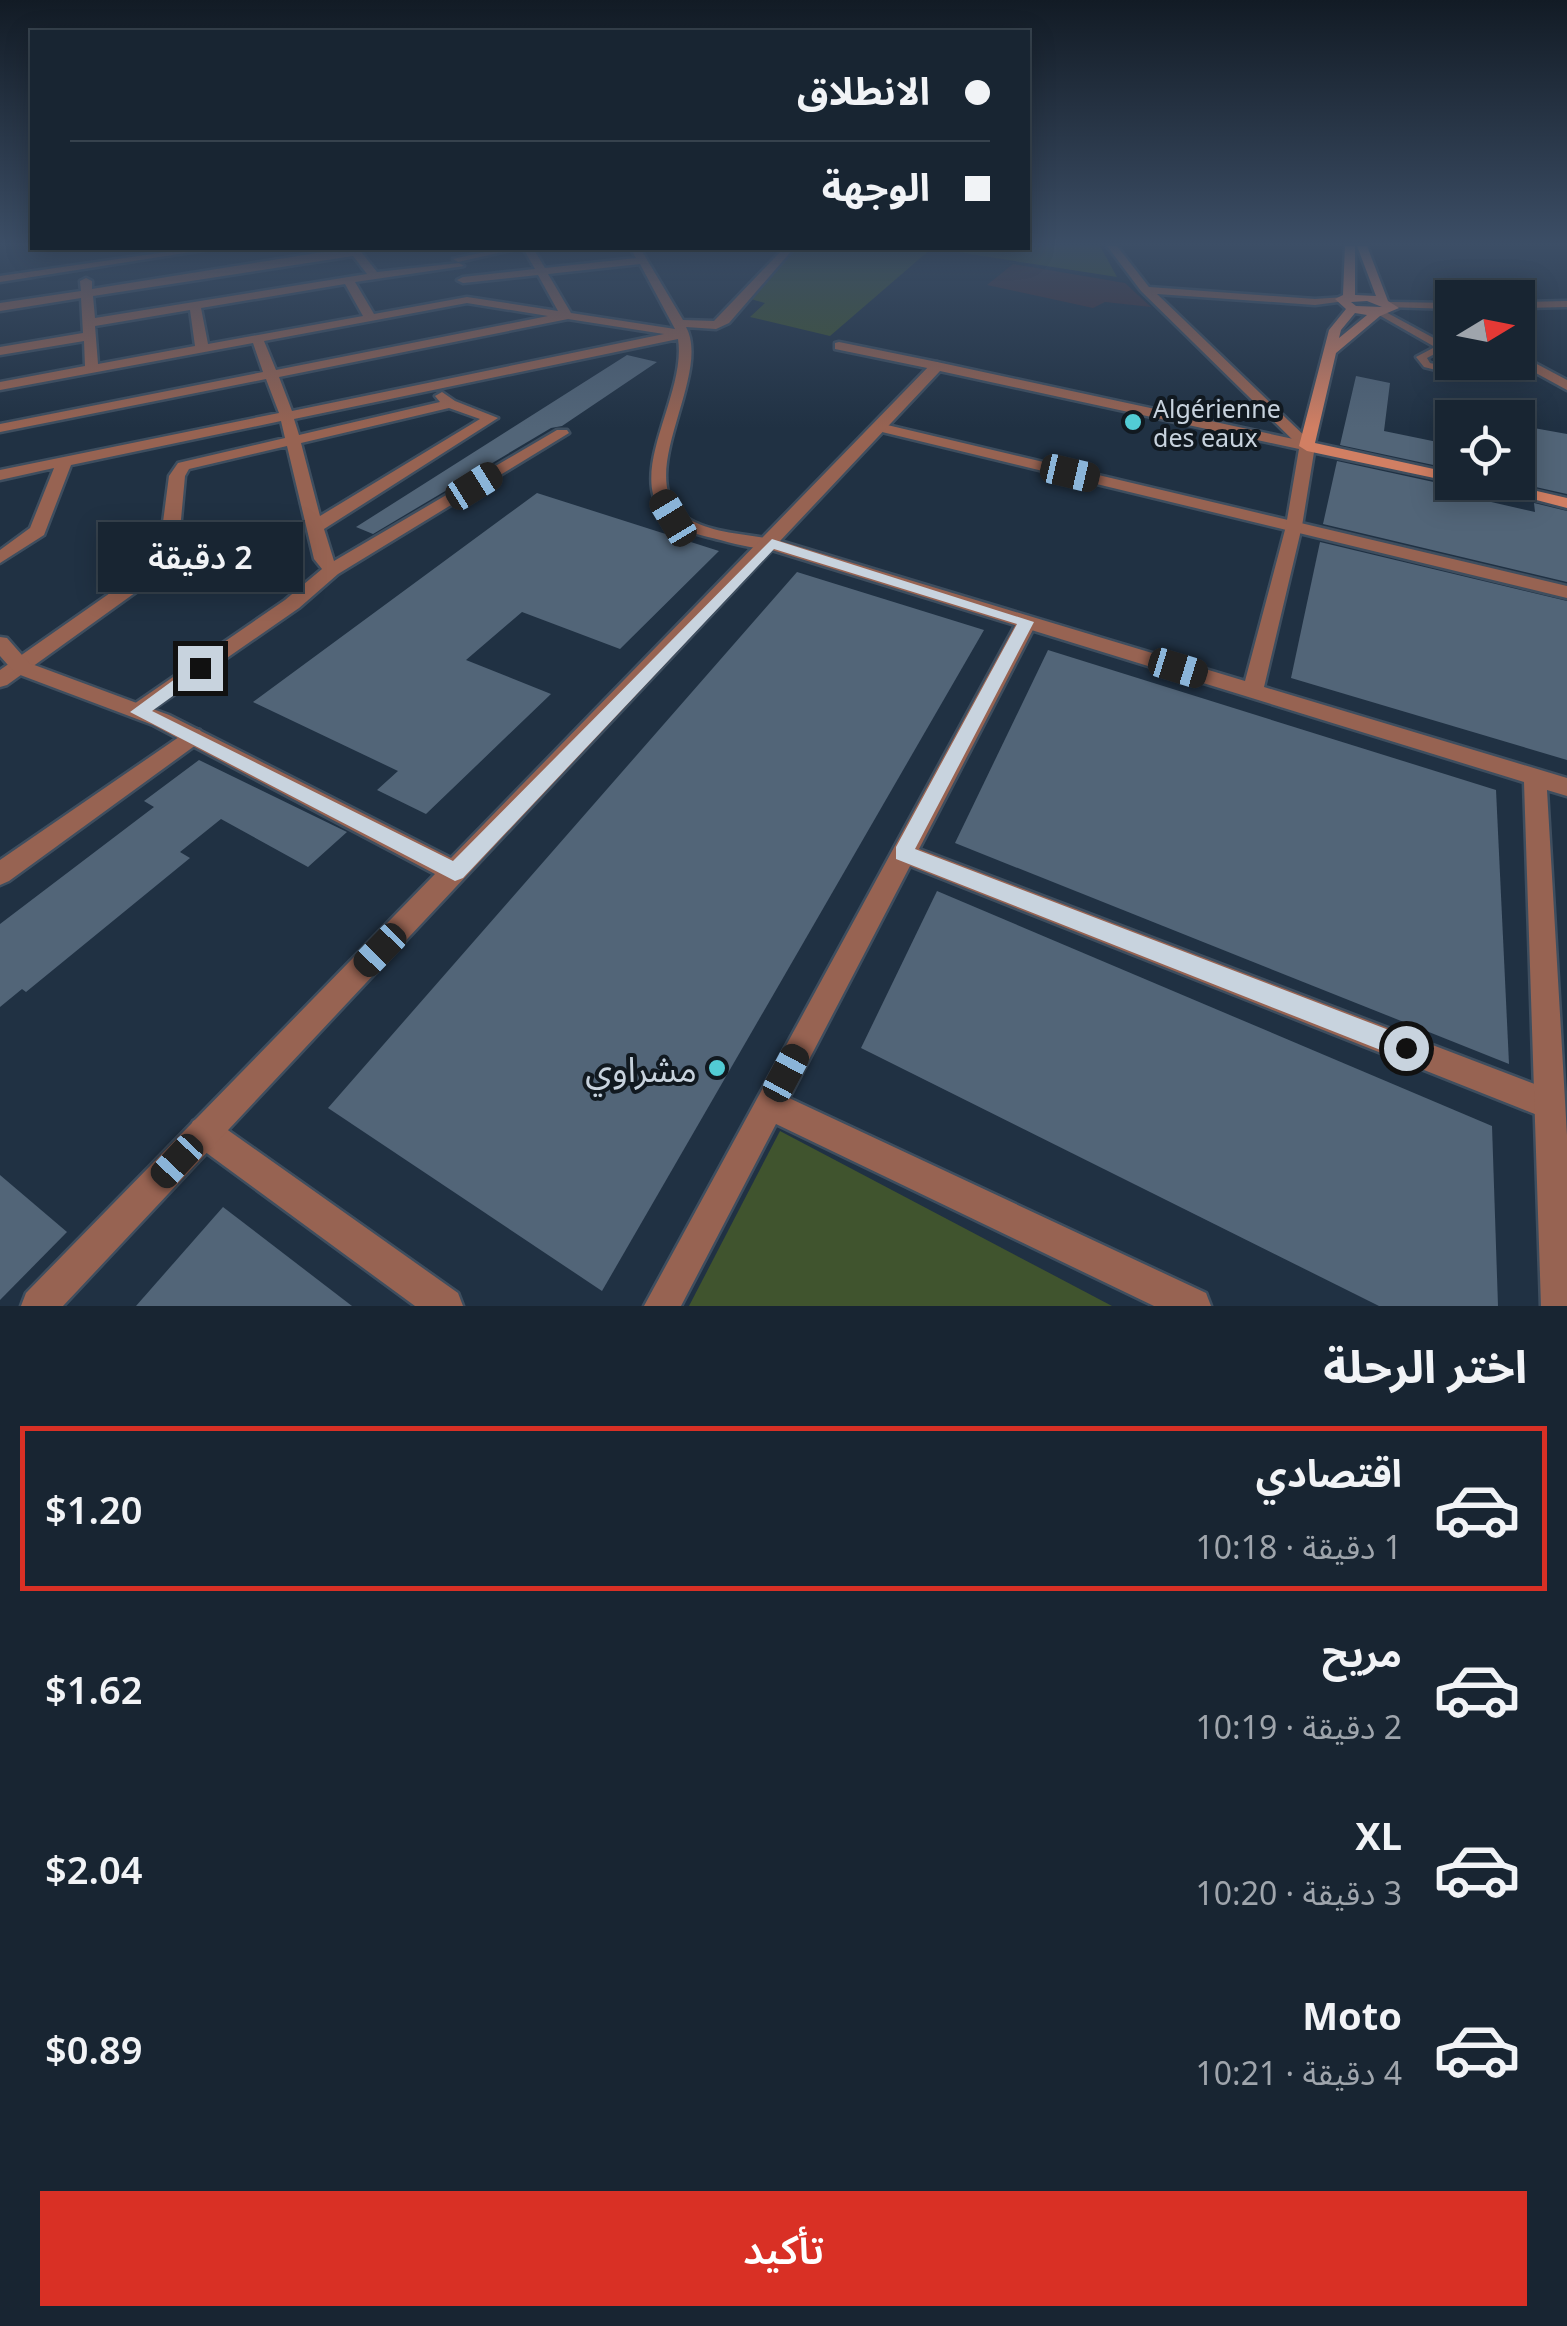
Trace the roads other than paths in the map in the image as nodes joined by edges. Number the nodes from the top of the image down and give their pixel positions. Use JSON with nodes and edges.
{"nodes":[{"id":1,"x":195,"y":306,"type":"edge"},
{"id":2,"x":89,"y":307,"type":"edge"},
{"id":3,"x":191,"y":307,"type":"edge"},
{"id":4,"x":364,"y":307,"type":"edge"},
{"id":5,"x":429,"y":307,"type":"edge"},
{"id":6,"x":509,"y":307,"type":"edge"},
{"id":7,"x":561,"y":307,"type":"edge"},
{"id":8,"x":669,"y":307,"type":"edge"},
{"id":9,"x":737,"y":307,"type":"edge"},
{"id":10,"x":1163,"y":307,"type":"edge"},
{"id":11,"x":1345,"y":307,"type":"edge"},
{"id":12,"x":1373,"y":307,"type":"edge"},
{"id":13,"x":1412,"y":307,"type":"edge"},
{"id":14,"x":1384,"y":309,"type":"junction"},
{"id":15,"x":566,"y":316,"type":"junction"},
{"id":16,"x":370,"y":318,"type":"junction"},
{"id":17,"x":716,"y":325,"type":"junction"},
{"id":18,"x":681,"y":328,"type":"junction"},
{"id":19,"x":90,"y":330,"type":"junction"},
{"id":20,"x":257,"y":338,"type":"junction"},
{"id":21,"x":1435,"y":342,"type":"edge"},
{"id":22,"x":839,"y":346,"type":"dead end"},
{"id":23,"x":202,"y":348,"type":"junction"},
{"id":24,"x":1333,"y":350,"type":"junction"},
{"id":25,"x":0,"y":351,"type":"edge"},
{"id":26,"x":1435,"y":353,"type":"edge"},
{"id":27,"x":687,"y":356,"type":"junction"},
{"id":28,"x":937,"y":366,"type":"junction"},
{"id":29,"x":1435,"y":367,"type":"edge"},
{"id":30,"x":1535,"y":368,"type":"edge"},
{"id":31,"x":92,"y":369,"type":"junction"},
{"id":32,"x":270,"y":373,"type":"junction"},
{"id":33,"x":431,"y":383,"type":"junction"},
{"id":34,"x":0,"y":386,"type":"edge"},
{"id":35,"x":1567,"y":386,"type":"edge"},
{"id":36,"x":450,"y":404,"type":"junction"},
{"id":37,"x":286,"y":414,"type":"junction"},
{"id":38,"x":0,"y":428,"type":"edge"},
{"id":39,"x":883,"y":428,"type":"junction"},
{"id":40,"x":562,"y":433,"type":"dead end"},
{"id":41,"x":294,"y":439,"type":"junction"},
{"id":42,"x":1306,"y":446,"type":"junction"},
{"id":43,"x":65,"y":461,"type":"junction"},
{"id":44,"x":1435,"y":474,"type":"edge"},
{"id":45,"x":0,"y":475,"type":"edge"},
{"id":46,"x":1535,"y":496,"type":"edge"},
{"id":47,"x":1567,"y":503,"type":"edge"},
{"id":48,"x":318,"y":524,"type":"junction"},
{"id":49,"x":1294,"y":526,"type":"junction"},
{"id":50,"x":772,"y":544,"type":"junction"},
{"id":51,"x":0,"y":558,"type":"edge"},
{"id":52,"x":332,"y":570,"type":"junction"},
{"id":53,"x":1567,"y":592,"type":"edge"},
{"id":54,"x":1026,"y":622,"type":"junction"},
{"id":55,"x":0,"y":643,"type":"edge"},
{"id":56,"x":22,"y":668,"type":"junction"},
{"id":57,"x":0,"y":680,"type":"edge"},
{"id":58,"x":1254,"y":692,"type":"junction"},
{"id":59,"x":139,"y":712,"type":"junction"},
{"id":60,"x":192,"y":736,"type":"junction"},
{"id":61,"x":1535,"y":778,"type":"junction"},
{"id":62,"x":1567,"y":787,"type":"edge"},
{"id":63,"x":903,"y":853,"type":"junction"},
{"id":64,"x":455,"y":872,"type":"junction"},
{"id":65,"x":0,"y":874,"type":"edge"},
{"id":66,"x":769,"y":1104,"type":"junction"},
{"id":67,"x":1550,"y":1104,"type":"junction"},
{"id":68,"x":204,"y":1132,"type":"junction"},
{"id":69,"x":39,"y":1306,"type":"edge"},
{"id":70,"x":445,"y":1306,"type":"edge"},
{"id":71,"x":662,"y":1306,"type":"edge"},
{"id":72,"x":1193,"y":1306,"type":"edge"},
{"id":73,"x":1559,"y":1306,"type":"edge"}],
"edges":[{"from":1,"to":23,"type":"street"},
{"from":2,"to":19,"type":"street"},
{"from":3,"to":19,"type":"street"},
{"from":4,"to":16,"type":"street"},
{"from":5,"to":16,"type":"street"},
{"from":6,"to":15,"type":"street"},
{"from":7,"to":15,"type":"street"},
{"from":8,"to":18,"type":"street"},
{"from":9,"to":17,"type":"street"},
{"from":10,"to":42,"type":"street"},
{"from":11,"to":24,"type":"main road"},
{"from":12,"to":14,"type":"main road"},
{"from":13,"to":14,"type":"street"},
{"from":14,"to":21,"type":"lane"},
{"from":14,"to":24,"type":"main road"},
{"from":15,"to":18,"type":"street"},
{"from":15,"to":32,"type":"street"},
{"from":16,"to":20,"type":"street"},
{"from":17,"to":18,"type":"street"},
{"from":17,"to":27,"type":"street"},
{"from":18,"to":27,"type":"street"},
{"from":18,"to":33,"type":"street"},
{"from":19,"to":25,"type":"street"},
{"from":19,"to":31,"type":"street"},
{"from":20,"to":23,"type":"street"},
{"from":20,"to":32,"type":"street"},
{"from":22,"to":28,"type":"street"},
{"from":23,"to":31,"type":"street"},
{"from":24,"to":42,"type":"main road"},
{"from":26,"to":29,"type":"lane"},
{"from":27,"to":50,"type":"street"},
{"from":28,"to":39,"type":"street"},
{"from":28,"to":42,"type":"street"},
{"from":30,"to":35,"type":"street"},
{"from":31,"to":34,"type":"street"},
{"from":32,"to":37,"type":"street"},
{"from":32,"to":38,"type":"street"},
{"from":33,"to":36,"type":"street"},
{"from":33,"to":37,"type":"street"},
{"from":36,"to":41,"type":"street"},
{"from":36,"to":48,"type":"street"},
{"from":37,"to":41,"type":"street"},
{"from":37,"to":43,"type":"street"},
{"from":39,"to":49,"type":"street"},
{"from":39,"to":50,"type":"street"},
{"from":40,"to":52,"type":"street"},
{"from":41,"to":48,"type":"street"},
{"from":41,"to":56,"type":"street"},
{"from":42,"to":44,"type":"main road"},
{"from":42,"to":49,"type":"street"},
{"from":43,"to":45,"type":"street"},
{"from":43,"to":51,"type":"street"},
{"from":46,"to":47,"type":"main road"},
{"from":48,"to":52,"type":"street"},
{"from":49,"to":53,"type":"street"},
{"from":49,"to":58,"type":"street"},
{"from":50,"to":54,"type":"street"},
{"from":50,"to":64,"type":"street"},
{"from":52,"to":59,"type":"street"},
{"from":54,"to":58,"type":"street"},
{"from":54,"to":63,"type":"street"},
{"from":55,"to":56,"type":"street"},
{"from":56,"to":57,"type":"street"},
{"from":56,"to":59,"type":"street"},
{"from":58,"to":61,"type":"street"},
{"from":59,"to":60,"type":"street"},
{"from":60,"to":64,"type":"street"},
{"from":60,"to":65,"type":"street"},
{"from":61,"to":62,"type":"street"},
{"from":61,"to":67,"type":"street"},
{"from":63,"to":66,"type":"street"},
{"from":63,"to":67,"type":"street"},
{"from":64,"to":68,"type":"street"},
{"from":66,"to":71,"type":"street"},
{"from":66,"to":72,"type":"street"},
{"from":67,"to":73,"type":"street"},
{"from":68,"to":69,"type":"street"},
{"from":68,"to":70,"type":"street"}]}
